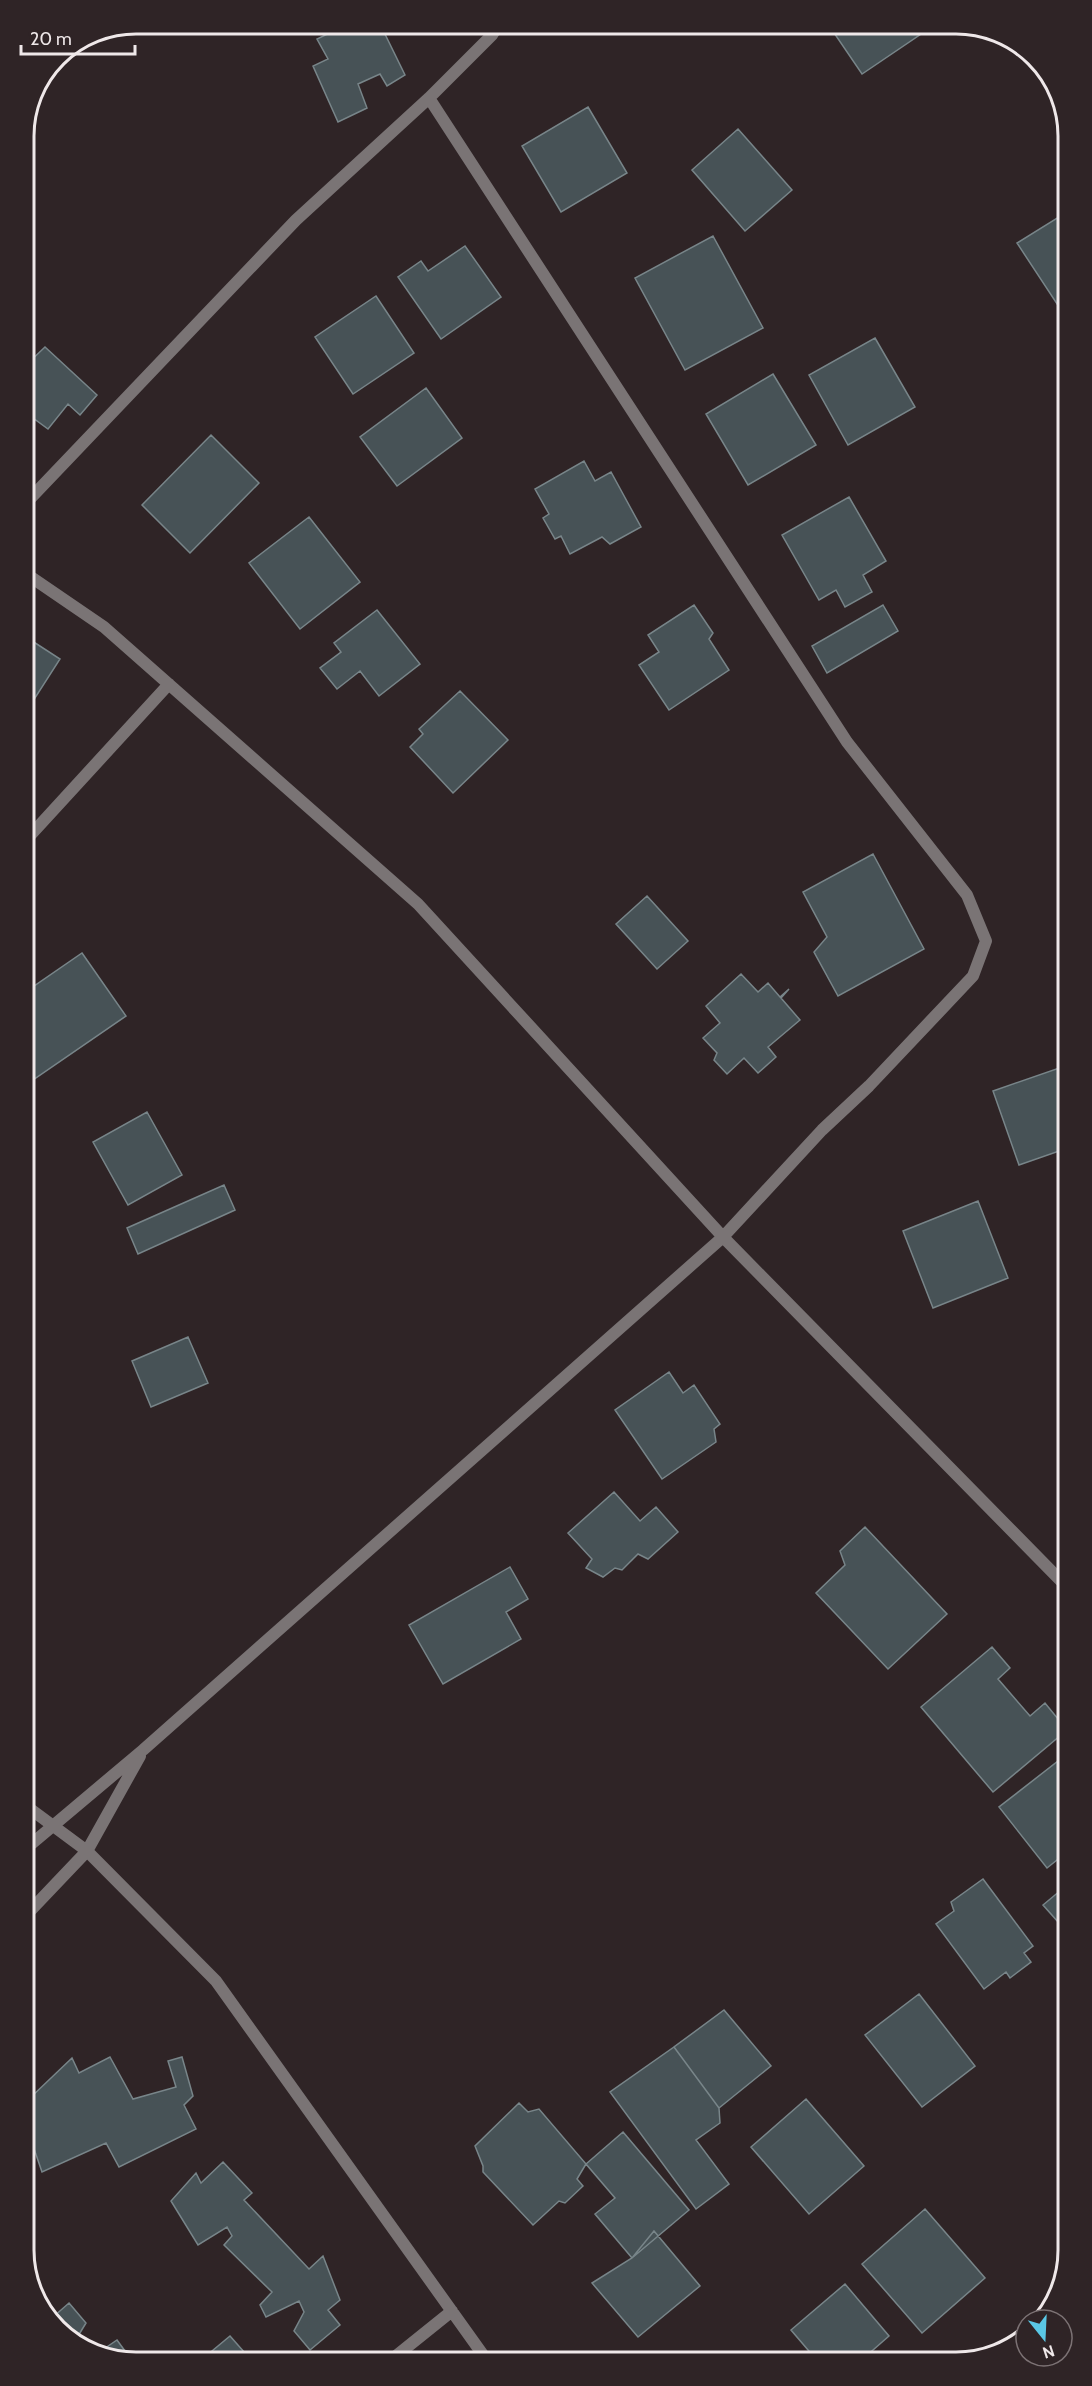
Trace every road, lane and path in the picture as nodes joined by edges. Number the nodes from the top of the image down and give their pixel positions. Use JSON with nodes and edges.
{"nodes":[{"id":1,"x":492,"y":34,"type":"edge"},
{"id":2,"x":429,"y":98,"type":"junction"},
{"id":3,"x":35,"y":494,"type":"edge"},
{"id":4,"x":35,"y":579,"type":"edge"},
{"id":5,"x":169,"y":684,"type":"junction"},
{"id":6,"x":35,"y":831,"type":"edge"},
{"id":7,"x":723,"y":1237,"type":"junction"},
{"id":8,"x":1058,"y":1578,"type":"edge"},
{"id":9,"x":143,"y":1750,"type":"junction"},
{"id":10,"x":34,"y":1812,"type":"edge"},
{"id":11,"x":51,"y":1825,"type":"junction"},
{"id":12,"x":34,"y":1841,"type":"edge"},
{"id":13,"x":87,"y":1851,"type":"junction"},
{"id":14,"x":34,"y":1907,"type":"edge"},
{"id":15,"x":452,"y":2311,"type":"junction"},
{"id":16,"x":402,"y":2351,"type":"edge"},
{"id":17,"x":481,"y":2351,"type":"edge"}],
"edges":[{"from":1,"to":2,"type":"street"},
{"from":2,"to":3,"type":"street"},
{"from":2,"to":7,"type":"street"},
{"from":4,"to":5,"type":"street"},
{"from":5,"to":6,"type":"street"},
{"from":5,"to":7,"type":"street"},
{"from":7,"to":8,"type":"street"},
{"from":7,"to":9,"type":"street"},
{"from":9,"to":11,"type":"street"},
{"from":9,"to":13,"type":"street"},
{"from":10,"to":11,"type":"street"},
{"from":11,"to":12,"type":"street"},
{"from":11,"to":13,"type":"street"},
{"from":13,"to":14,"type":"street"},
{"from":13,"to":15,"type":"street"},
{"from":15,"to":16,"type":"street"},
{"from":15,"to":17,"type":"street"}]}
